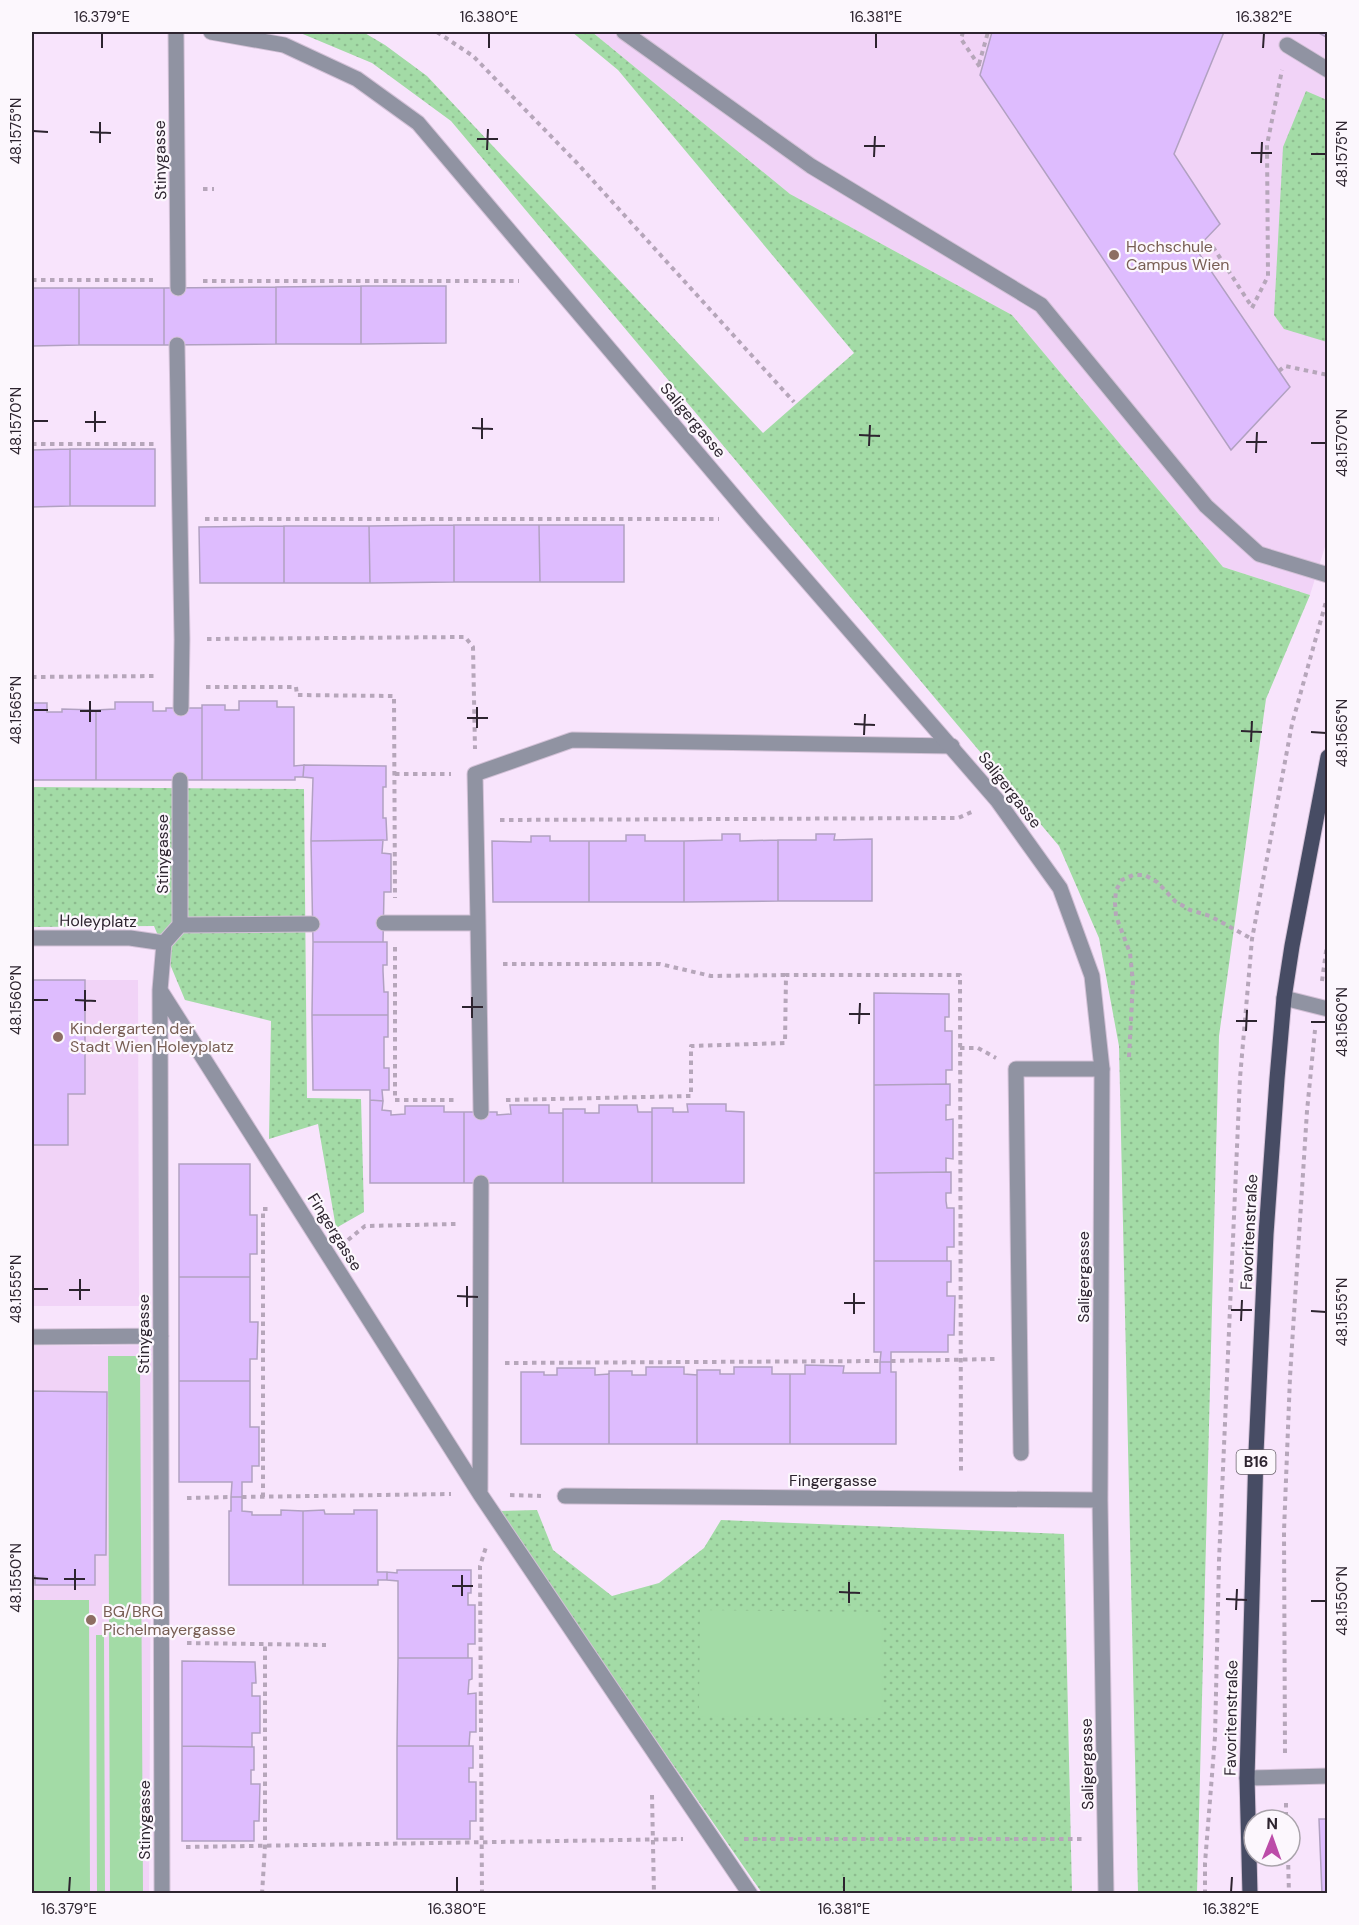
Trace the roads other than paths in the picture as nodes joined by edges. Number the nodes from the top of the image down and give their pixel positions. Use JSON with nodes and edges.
{"nodes":[{"id":1,"x":177,"y":32,"type":"edge"},
{"id":2,"x":211,"y":32,"type":"edge"},
{"id":3,"x":624,"y":32,"type":"edge"},
{"id":4,"x":1287,"y":45,"type":"road end"},
{"id":5,"x":1328,"y":70,"type":"edge"},
{"id":6,"x":178,"y":288,"type":"dead end"},
{"id":7,"x":177,"y":345,"type":"dead end"},
{"id":8,"x":1328,"y":575,"type":"edge"},
{"id":9,"x":181,"y":708,"type":"dead end"},
{"id":10,"x":952,"y":746,"type":"junction"},
{"id":11,"x":1328,"y":757,"type":"edge"},
{"id":12,"x":1325,"y":776,"type":"edge"},
{"id":13,"x":180,"y":780,"type":"dead end"},
{"id":14,"x":389,"y":923,"type":"road end"},
{"id":15,"x":477,"y":923,"type":"junction"},
{"id":16,"x":312,"y":924,"type":"dead end"},
{"id":17,"x":180,"y":925,"type":"junction"},
{"id":18,"x":32,"y":938,"type":"edge"},
{"id":19,"x":164,"y":943,"type":"junction"},
{"id":20,"x":160,"y":990,"type":"junction"},
{"id":21,"x":1284,"y":998,"type":"junction"},
{"id":22,"x":1323,"y":1008,"type":"edge"},
{"id":23,"x":1102,"y":1069,"type":"junction"},
{"id":24,"x":481,"y":1106,"type":"road end"},
{"id":25,"x":481,"y":1183,"type":"dead end"},
{"id":26,"x":161,"y":1336,"type":"junction"},
{"id":27,"x":32,"y":1337,"type":"edge"},
{"id":28,"x":1021,"y":1453,"type":"dead end"},
{"id":29,"x":480,"y":1494,"type":"junction"},
{"id":30,"x":565,"y":1496,"type":"road end"},
{"id":31,"x":1100,"y":1500,"type":"junction"},
{"id":32,"x":1328,"y":1776,"type":"edge"},
{"id":33,"x":1247,"y":1778,"type":"junction"},
{"id":34,"x":162,"y":1893,"type":"edge"},
{"id":35,"x":750,"y":1893,"type":"edge"},
{"id":36,"x":1106,"y":1893,"type":"edge"},
{"id":37,"x":1250,"y":1893,"type":"edge"}],
"edges":[{"from":1,"to":6,"type":"street","name":"Stinygasse"},
{"from":2,"to":10,"type":"street","name":"Saligergasse"},
{"from":3,"to":8,"type":"street"},
{"from":4,"to":5,"type":"street"},
{"from":7,"to":9,"type":"street"},
{"from":10,"to":15,"type":"street"},
{"from":10,"to":23,"type":"street","name":"Saligergasse"},
{"from":11,"to":12,"type":"main road","name":"Favoritenstraße","number":"B16"},
{"from":12,"to":21,"type":"main road","name":"Favoritenstraße","number":"B16"},
{"from":13,"to":17,"type":"street","name":"Stinygasse"},
{"from":14,"to":15,"type":"street"},
{"from":15,"to":24,"type":"street"},
{"from":16,"to":17,"type":"street"},
{"from":17,"to":19,"type":"street"},
{"from":18,"to":19,"type":"street","name":"Holeyplatz"},
{"from":19,"to":20,"type":"street","name":"Stinygasse"},
{"from":20,"to":26,"type":"street","name":"Stinygasse"},
{"from":20,"to":29,"type":"street","name":"Fingergasse"},
{"from":21,"to":22,"type":"street"},
{"from":21,"to":33,"type":"main road","name":"Favoritenstraße","number":"B16"},
{"from":23,"to":28,"type":"street"},
{"from":23,"to":31,"type":"street","name":"Saligergasse"},
{"from":25,"to":29,"type":"street"},
{"from":26,"to":27,"type":"street"},
{"from":26,"to":34,"type":"street","name":"Stinygasse"},
{"from":29,"to":35,"type":"street","name":"Fingergasse"},
{"from":30,"to":31,"type":"street","name":"Fingergasse"},
{"from":31,"to":36,"type":"street","name":"Saligergasse"},
{"from":32,"to":33,"type":"street"},
{"from":33,"to":37,"type":"main road","name":"Favoritenstraße","number":"B16"}]}
